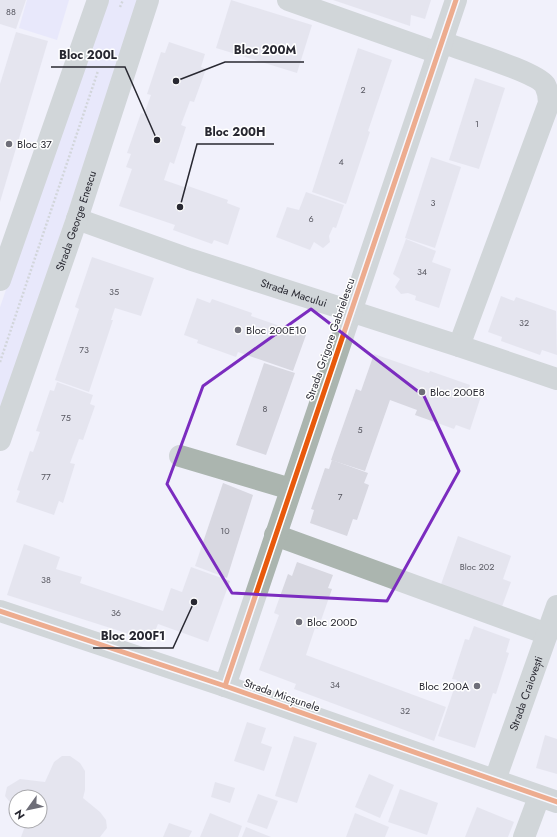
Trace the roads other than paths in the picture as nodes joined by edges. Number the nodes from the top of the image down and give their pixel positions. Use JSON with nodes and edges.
{"nodes":[{"id":1,"x":98,"y":0,"type":"edge"},
{"id":2,"x":148,"y":0,"type":"edge"},
{"id":3,"x":288,"y":0,"type":"edge"},
{"id":4,"x":456,"y":0,"type":"edge"},
{"id":5,"x":440,"y":48,"type":"junction"},
{"id":6,"x":77,"y":219,"type":"junction"},
{"id":7,"x":7,"y":240,"type":"edge"},
{"id":8,"x":0,"y":280,"type":"edge"},
{"id":9,"x":350,"y":311,"type":"junction"},
{"id":10,"x":459,"y":346,"type":"junction"},
{"id":11,"x":557,"y":379,"type":"edge"},
{"id":12,"x":0,"y":440,"type":"edge"},
{"id":13,"x":180,"y":456,"type":"dead end"},
{"id":14,"x":290,"y":489,"type":"junction"},
{"id":15,"x":275,"y":535,"type":"junction"},
{"id":16,"x":557,"y":606,"type":"edge"},
{"id":17,"x":0,"y":611,"type":"edge"},
{"id":18,"x":547,"y":634,"type":"junction"},
{"id":19,"x":225,"y":686,"type":"junction"},
{"id":20,"x":495,"y":780,"type":"junction"},
{"id":21,"x":548,"y":799,"type":"edge"},
{"id":22,"x":524,"y":837,"type":"edge"}],
"edges":[{"from":1,"to":7,"type":"street"},
{"from":2,"to":6,"type":"street","name":"Strada George Enescu"},
{"from":3,"to":5,"type":"street"},
{"from":4,"to":5,"type":"street","name":"Strada Grigore Gabrielescu"},
{"from":5,"to":9,"type":"street","name":"Strada Grigore Gabrielescu"},
{"from":5,"to":10,"type":"street"},
{"from":6,"to":9,"type":"street","name":"Strada Macului"},
{"from":6,"to":12,"type":"street","name":"Strada George Enescu"},
{"from":7,"to":8,"type":"street"},
{"from":9,"to":10,"type":"street","name":"Strada Macului"},
{"from":9,"to":14,"type":"street","name":"Strada Grigore Gabrielescu"},
{"from":10,"to":11,"type":"street","name":"Strada Macului"},
{"from":13,"to":14,"type":"street"},
{"from":14,"to":15,"type":"street","name":"Strada Grigore Gabrielescu"},
{"from":15,"to":18,"type":"street"},
{"from":15,"to":19,"type":"street","name":"Strada Grigore Gabrielescu"},
{"from":16,"to":18,"type":"street","name":"Strada Craiovești"},
{"from":17,"to":19,"type":"street","name":"Strada Micșunele"},
{"from":18,"to":20,"type":"street","name":"Strada Craiovești"},
{"from":19,"to":20,"type":"street","name":"Strada Micșunele"},
{"from":20,"to":21,"type":"street","name":"Strada Micșunele"},
{"from":21,"to":22,"type":"street"}]}
